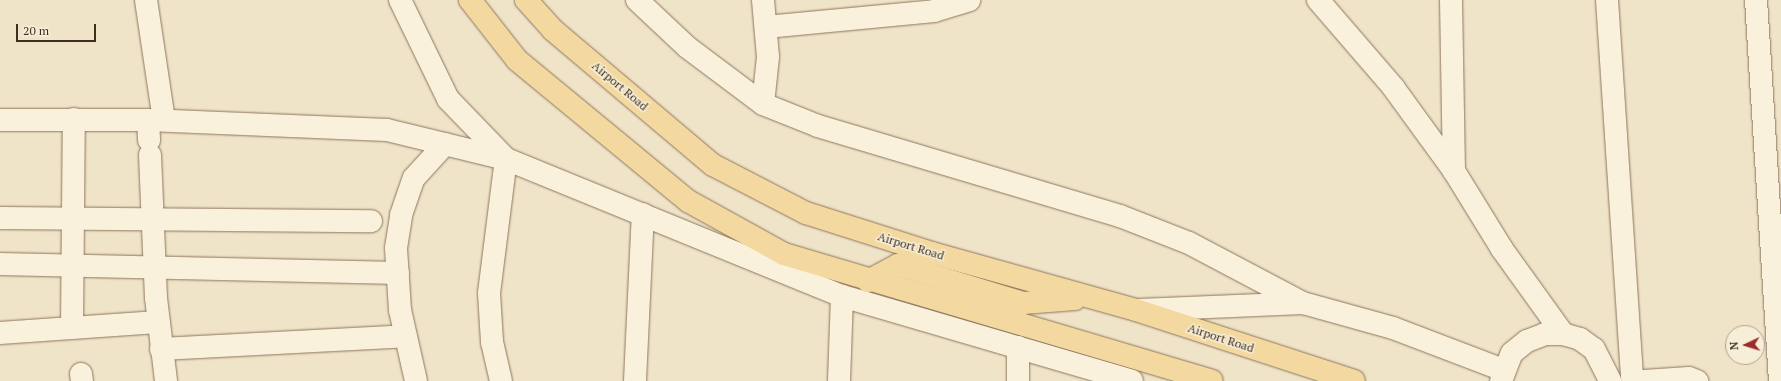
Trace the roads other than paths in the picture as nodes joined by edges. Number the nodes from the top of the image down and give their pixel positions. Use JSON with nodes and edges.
{"nodes":[{"id":1,"x":146,"y":0,"type":"edge"},
{"id":2,"x":400,"y":0,"type":"edge"},
{"id":3,"x":470,"y":0,"type":"edge"},
{"id":4,"x":526,"y":0,"type":"edge"},
{"id":5,"x":637,"y":0,"type":"edge"},
{"id":6,"x":763,"y":0,"type":"edge"},
{"id":7,"x":969,"y":0,"type":"edge"},
{"id":8,"x":1318,"y":0,"type":"edge"},
{"id":9,"x":1451,"y":0,"type":"edge"},
{"id":10,"x":1608,"y":0,"type":"edge"},
{"id":11,"x":1756,"y":0,"type":"edge"},
{"id":12,"x":934,"y":5,"type":"edge"},
{"id":13,"x":766,"y":27,"type":"junction"},
{"id":14,"x":763,"y":104,"type":"junction"},
{"id":15,"x":74,"y":119,"type":"junction"},
{"id":16,"x":0,"y":120,"type":"edge"},
{"id":17,"x":153,"y":133,"type":"junction"},
{"id":18,"x":445,"y":144,"type":"junction"},
{"id":19,"x":506,"y":158,"type":"junction"},
{"id":20,"x":1454,"y":171,"type":"junction"},
{"id":21,"x":643,"y":214,"type":"junction"},
{"id":22,"x":0,"y":218,"type":"edge"},
{"id":23,"x":73,"y":218,"type":"junction"},
{"id":24,"x":152,"y":219,"type":"junction"},
{"id":25,"x":371,"y":221,"type":"dead end"},
{"id":26,"x":0,"y":264,"type":"edge"},
{"id":27,"x":73,"y":266,"type":"junction"},
{"id":28,"x":155,"y":269,"type":"junction"},
{"id":29,"x":398,"y":273,"type":"junction"},
{"id":30,"x":868,"y":281,"type":"junction"},
{"id":31,"x":842,"y":296,"type":"junction"},
{"id":32,"x":1090,"y":298,"type":"junction"},
{"id":33,"x":1303,"y":303,"type":"junction"},
{"id":34,"x":1136,"y":310,"type":"junction"},
{"id":35,"x":158,"y":322,"type":"junction"},
{"id":36,"x":72,"y":328,"type":"junction"},
{"id":37,"x":0,"y":333,"type":"edge"},
{"id":38,"x":1563,"y":334,"type":"junction"},
{"id":39,"x":406,"y":336,"type":"junction"},
{"id":40,"x":1018,"y":347,"type":"junction"},
{"id":41,"x":161,"y":349,"type":"junction"},
{"id":42,"x":1502,"y":376,"type":"edge"},
{"id":43,"x":166,"y":381,"type":"edge"},
{"id":44,"x":416,"y":381,"type":"edge"},
{"id":45,"x":501,"y":381,"type":"edge"},
{"id":46,"x":635,"y":381,"type":"edge"},
{"id":47,"x":839,"y":381,"type":"edge"},
{"id":48,"x":1018,"y":381,"type":"edge"},
{"id":49,"x":1132,"y":381,"type":"edge"},
{"id":50,"x":1212,"y":381,"type":"edge"},
{"id":51,"x":1354,"y":381,"type":"edge"},
{"id":52,"x":1610,"y":381,"type":"edge"},
{"id":53,"x":1632,"y":381,"type":"edge"},
{"id":54,"x":1644,"y":381,"type":"edge"},
{"id":55,"x":1697,"y":381,"type":"edge"},
{"id":56,"x":1780,"y":381,"type":"edge"}],
"edges":[{"from":1,"to":17,"type":"street"},
{"from":2,"to":19,"type":"street"},
{"from":3,"to":30,"type":"main road"},
{"from":4,"to":32,"type":"main road","name":"Airport Road"},
{"from":5,"to":14,"type":"street"},
{"from":6,"to":13,"type":"street"},
{"from":7,"to":12,"type":"street"},
{"from":8,"to":20,"type":"street"},
{"from":9,"to":20,"type":"street"},
{"from":10,"to":53,"type":"street"},
{"from":11,"to":56,"type":"street"},
{"from":12,"to":13,"type":"street"},
{"from":13,"to":14,"type":"street"},
{"from":14,"to":33,"type":"street"},
{"from":15,"to":16,"type":"street"},
{"from":15,"to":17,"type":"street"},
{"from":15,"to":23,"type":"street"},
{"from":17,"to":18,"type":"street"},
{"from":17,"to":24,"type":"street"},
{"from":18,"to":19,"type":"street"},
{"from":18,"to":29,"type":"street"},
{"from":19,"to":21,"type":"street"},
{"from":19,"to":45,"type":"street"},
{"from":20,"to":38,"type":"street"},
{"from":21,"to":31,"type":"street"},
{"from":21,"to":46,"type":"street"},
{"from":22,"to":23,"type":"street"},
{"from":23,"to":24,"type":"street"},
{"from":23,"to":27,"type":"street"},
{"from":24,"to":25,"type":"street"},
{"from":24,"to":28,"type":"street"},
{"from":26,"to":27,"type":"street"},
{"from":27,"to":28,"type":"street"},
{"from":27,"to":36,"type":"street"},
{"from":28,"to":29,"type":"street"},
{"from":28,"to":35,"type":"street"},
{"from":29,"to":39,"type":"street"},
{"from":30,"to":32,"type":"main road"},
{"from":30,"to":50,"type":"main road"},
{"from":31,"to":40,"type":"street"},
{"from":31,"to":47,"type":"street"},
{"from":32,"to":34,"type":"main road","name":"Airport Road"},
{"from":33,"to":34,"type":"street"},
{"from":33,"to":42,"type":"street"},
{"from":34,"to":51,"type":"main road","name":"Airport Road"},
{"from":35,"to":36,"type":"street"},
{"from":35,"to":41,"type":"street"},
{"from":36,"to":37,"type":"street"},
{"from":38,"to":42,"type":"street"},
{"from":38,"to":52,"type":"street"},
{"from":39,"to":41,"type":"street"},
{"from":39,"to":44,"type":"street"},
{"from":40,"to":48,"type":"street"},
{"from":40,"to":49,"type":"street"},
{"from":41,"to":43,"type":"street"},
{"from":54,"to":55,"type":"street"}]}
